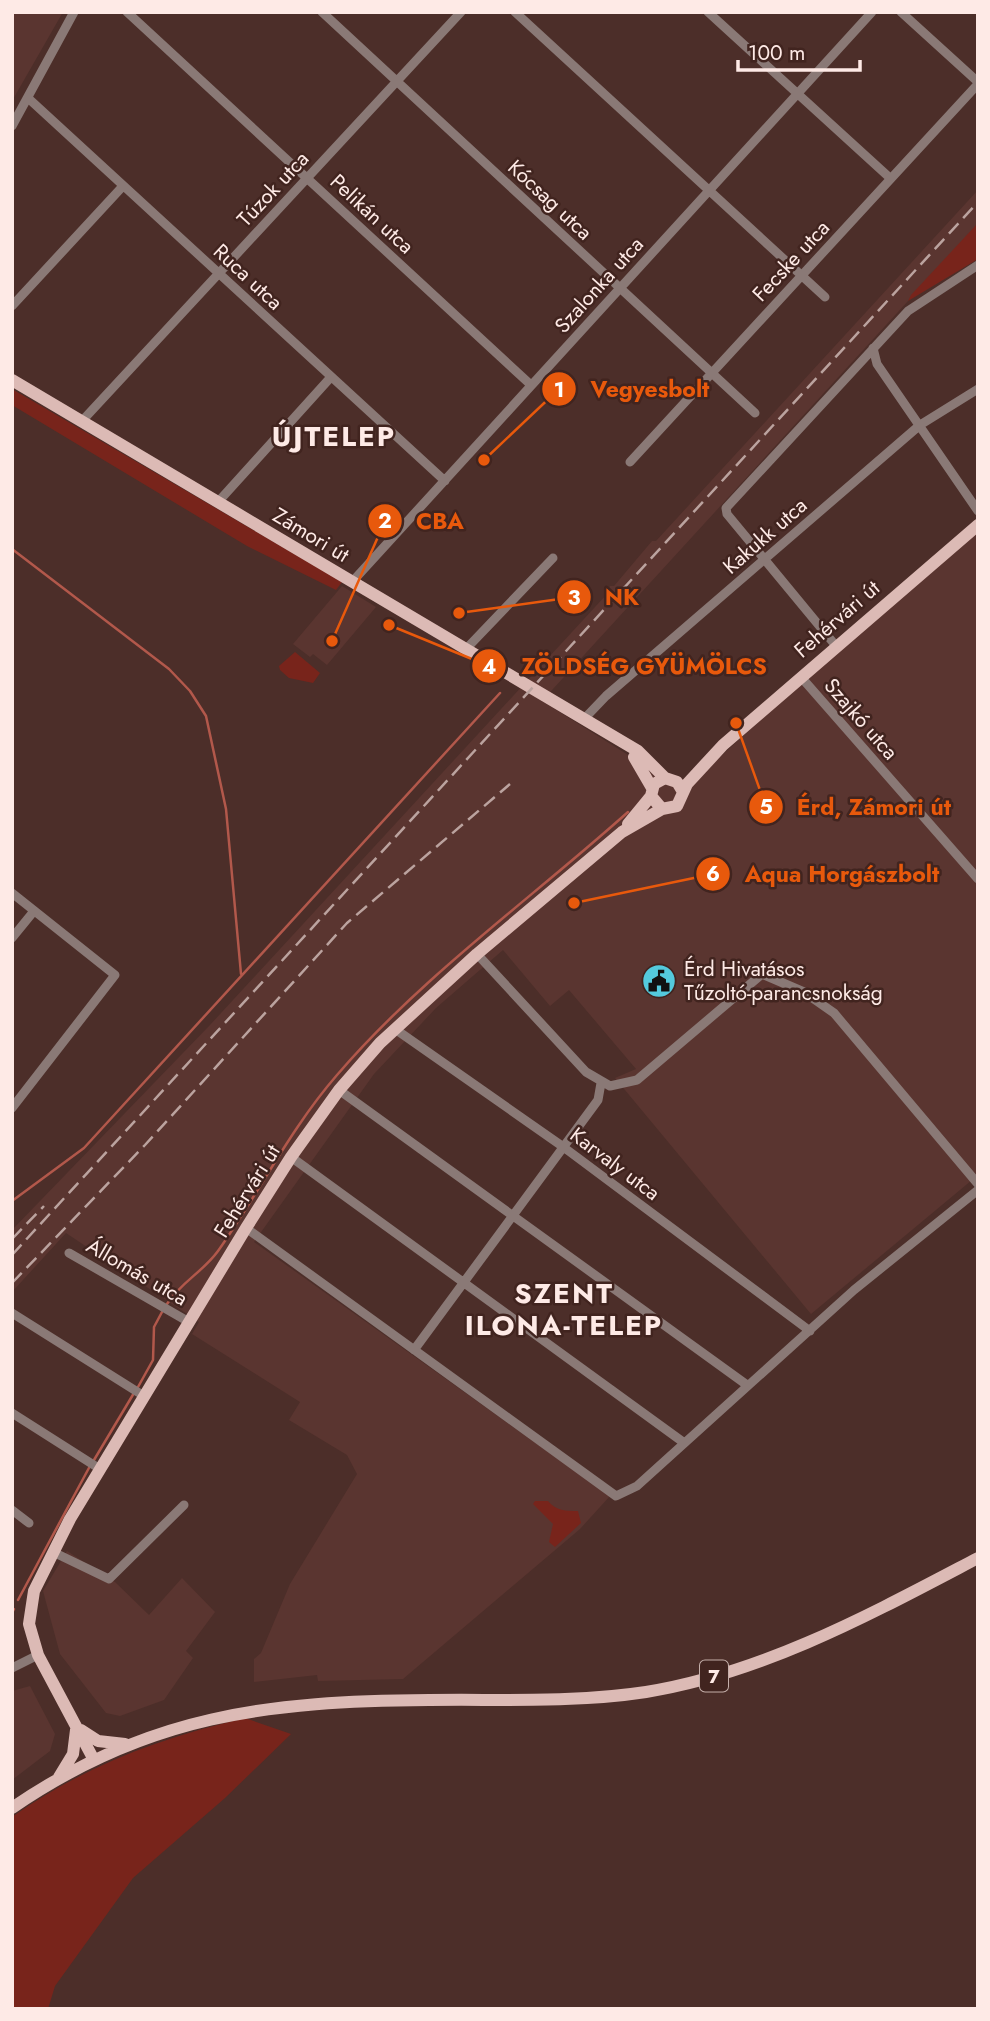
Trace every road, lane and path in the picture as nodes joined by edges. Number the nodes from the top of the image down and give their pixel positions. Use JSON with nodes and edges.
{"nodes":[{"id":1,"x":75,"y":12,"type":"edge"},
{"id":2,"x":127,"y":12,"type":"edge"},
{"id":3,"x":322,"y":12,"type":"edge"},
{"id":4,"x":461,"y":12,"type":"edge"},
{"id":5,"x":515,"y":12,"type":"edge"},
{"id":6,"x":708,"y":12,"type":"edge"},
{"id":7,"x":873,"y":12,"type":"edge"},
{"id":8,"x":901,"y":12,"type":"edge"},
{"id":9,"x":398,"y":81,"type":"junction"},
{"id":10,"x":978,"y":83,"type":"edge"},
{"id":11,"x":798,"y":94,"type":"junction"},
{"id":12,"x":27,"y":98,"type":"junction"},
{"id":13,"x":12,"y":126,"type":"edge"},
{"id":14,"x":307,"y":178,"type":"junction"},
{"id":15,"x":890,"y":178,"type":"junction"},
{"id":16,"x":123,"y":186,"type":"junction"},
{"id":17,"x":710,"y":190,"type":"junction"},
{"id":18,"x":978,"y":265,"type":"edge"},
{"id":19,"x":218,"y":274,"type":"junction"},
{"id":20,"x":802,"y":275,"type":"junction"},
{"id":21,"x":620,"y":289,"type":"junction"},
{"id":22,"x":825,"y":297,"type":"dead end"},
{"id":23,"x":12,"y":306,"type":"edge"},
{"id":24,"x":873,"y":348,"type":"junction"},
{"id":25,"x":713,"y":371,"type":"junction"},
{"id":26,"x":331,"y":377,"type":"junction"},
{"id":27,"x":12,"y":380,"type":"edge"},
{"id":28,"x":531,"y":385,"type":"junction"},
{"id":29,"x":978,"y":389,"type":"edge"},
{"id":30,"x":755,"y":413,"type":"dead end"},
{"id":31,"x":82,"y":421,"type":"junction"},
{"id":32,"x":920,"y":425,"type":"junction"},
{"id":33,"x":629,"y":462,"type":"dead end"},
{"id":34,"x":444,"y":481,"type":"junction"},
{"id":35,"x":218,"y":502,"type":"junction"},
{"id":36,"x":978,"y":511,"type":"edge"},
{"id":37,"x":978,"y":525,"type":"edge"},
{"id":38,"x":553,"y":558,"type":"dead end"},
{"id":39,"x":764,"y":560,"type":"junction"},
{"id":40,"x":352,"y":582,"type":"junction"},
{"id":41,"x":836,"y":646,"type":"junction"},
{"id":42,"x":466,"y":649,"type":"junction"},
{"id":43,"x":801,"y":677,"type":"junction"},
{"id":44,"x":584,"y":719,"type":"junction"},
{"id":45,"x":626,"y":745,"type":"junction"},
{"id":46,"x":723,"y":745,"type":"junction"},
{"id":47,"x":669,"y":779,"type":"junction"},
{"id":48,"x":652,"y":792,"type":"junction"},
{"id":49,"x":683,"y":792,"type":"junction"},
{"id":50,"x":662,"y":809,"type":"junction"},
{"id":51,"x":622,"y":832,"type":"junction"},
{"id":52,"x":978,"y":879,"type":"edge"},
{"id":53,"x":12,"y":893,"type":"edge"},
{"id":54,"x":34,"y":911,"type":"junction"},
{"id":55,"x":12,"y":938,"type":"edge"},
{"id":56,"x":477,"y":954,"type":"junction"},
{"id":57,"x":395,"y":1029,"type":"junction"},
{"id":58,"x":601,"y":1083,"type":"junction"},
{"id":59,"x":339,"y":1090,"type":"junction"},
{"id":60,"x":12,"y":1108,"type":"edge"},
{"id":61,"x":562,"y":1146,"type":"junction"},
{"id":62,"x":290,"y":1157,"type":"junction"},
{"id":63,"x":978,"y":1184,"type":"edge"},
{"id":64,"x":978,"y":1190,"type":"edge"},
{"id":65,"x":514,"y":1214,"type":"junction"},
{"id":66,"x":246,"y":1228,"type":"junction"},
{"id":67,"x":69,"y":1252,"type":"dead end"},
{"id":68,"x":464,"y":1281,"type":"junction"},
{"id":69,"x":12,"y":1312,"type":"edge"},
{"id":70,"x":189,"y":1322,"type":"junction"},
{"id":71,"x":810,"y":1331,"type":"junction"},
{"id":72,"x":414,"y":1350,"type":"junction"},
{"id":73,"x":747,"y":1385,"type":"junction"},
{"id":74,"x":144,"y":1396,"type":"junction"},
{"id":75,"x":12,"y":1413,"type":"edge"},
{"id":76,"x":683,"y":1442,"type":"junction"},
{"id":77,"x":100,"y":1469,"type":"junction"},
{"id":78,"x":184,"y":1506,"type":"dead end"},
{"id":79,"x":12,"y":1510,"type":"edge"},
{"id":80,"x":29,"y":1523,"type":"dead end"},
{"id":81,"x":52,"y":1552,"type":"junction"},
{"id":82,"x":978,"y":1558,"type":"edge"},
{"id":83,"x":38,"y":1655,"type":"junction"},
{"id":84,"x":12,"y":1668,"type":"edge"},
{"id":85,"x":76,"y":1726,"type":"junction"},
{"id":86,"x":129,"y":1744,"type":"junction"},
{"id":87,"x":94,"y":1760,"type":"junction"},
{"id":88,"x":57,"y":1779,"type":"junction"},
{"id":89,"x":12,"y":1808,"type":"edge"}],
"edges":[{"from":1,"to":12,"type":"street"},
{"from":2,"to":14,"type":"street","name":"Pelikán utca"},
{"from":3,"to":9,"type":"street","name":"Kócsag utca"},
{"from":4,"to":9,"type":"street","name":"Túzok utca"},
{"from":5,"to":17,"type":"street"},
{"from":6,"to":11,"type":"street"},
{"from":7,"to":11,"type":"street","name":"Szalonka utca"},
{"from":8,"to":10,"type":"street"},
{"from":9,"to":14,"type":"street","name":"Túzok utca"},
{"from":9,"to":21,"type":"street","name":"Kócsag utca"},
{"from":10,"to":15,"type":"street","name":"Fecske utca"},
{"from":11,"to":15,"type":"street"},
{"from":11,"to":17,"type":"street","name":"Szalonka utca"},
{"from":12,"to":13,"type":"street"},
{"from":12,"to":16,"type":"street","name":"Ruca utca"},
{"from":14,"to":19,"type":"street","name":"Túzok utca"},
{"from":14,"to":28,"type":"street","name":"Pelikán utca"},
{"from":15,"to":20,"type":"street","name":"Fecske utca"},
{"from":16,"to":19,"type":"street","name":"Ruca utca"},
{"from":16,"to":23,"type":"street"},
{"from":17,"to":20,"type":"street"},
{"from":17,"to":21,"type":"street","name":"Szalonka utca"},
{"from":18,"to":24,"type":"street"},
{"from":19,"to":26,"type":"street","name":"Ruca utca"},
{"from":19,"to":31,"type":"street","name":"Túzok utca"},
{"from":20,"to":22,"type":"street"},
{"from":20,"to":25,"type":"street","name":"Fecske utca"},
{"from":21,"to":25,"type":"street","name":"Kócsag utca"},
{"from":21,"to":28,"type":"street","name":"Szalonka utca"},
{"from":24,"to":32,"type":"street"},
{"from":24,"to":39,"type":"street"},
{"from":25,"to":30,"type":"street","name":"Kócsag utca"},
{"from":25,"to":33,"type":"street","name":"Fecske utca"},
{"from":26,"to":34,"type":"street","name":"Ruca utca"},
{"from":26,"to":35,"type":"street"},
{"from":27,"to":31,"type":"main road","name":"Zámori út"},
{"from":28,"to":34,"type":"street","name":"Szalonka utca"},
{"from":29,"to":32,"type":"street","name":"Kakukk utca"},
{"from":31,"to":35,"type":"main road","name":"Zámori út"},
{"from":32,"to":36,"type":"street"},
{"from":32,"to":39,"type":"street","name":"Kakukk utca"},
{"from":34,"to":40,"type":"street","name":"Szalonka utca"},
{"from":35,"to":40,"type":"main road","name":"Zámori út"},
{"from":37,"to":41,"type":"main road","name":"Fehérvári út"},
{"from":38,"to":42,"type":"street"},
{"from":39,"to":41,"type":"street"},
{"from":39,"to":44,"type":"street","name":"Kakukk utca"},
{"from":40,"to":42,"type":"main road","name":"Zámori út"},
{"from":41,"to":43,"type":"main road","name":"Fehérvári út"},
{"from":42,"to":44,"type":"main road","name":"Zámori út"},
{"from":43,"to":46,"type":"main road","name":"Fehérvári út"},
{"from":43,"to":52,"type":"street","name":"Szajkó utca"},
{"from":44,"to":45,"type":"main road","name":"Zámori út"},
{"from":45,"to":47,"type":"main road","name":"Zámori út"},
{"from":45,"to":48,"type":"main road","name":"Zámori út"},
{"from":46,"to":47,"type":"main road","name":"Fehérvári út"},
{"from":46,"to":49,"type":"main road","name":"Fehérvári út"},
{"from":47,"to":48,"type":"main road","name":"Fehérvári út"},
{"from":47,"to":49,"type":"main road","name":"Zámori út"},
{"from":48,"to":50,"type":"main road","name":"Zámori út"},
{"from":48,"to":51,"type":"main road","name":"Fehérvári út"},
{"from":49,"to":50,"type":"main road","name":"Fehérvári út"},
{"from":50,"to":51,"type":"main road","name":"Fehérvári út"},
{"from":51,"to":56,"type":"main road","name":"Fehérvári út"},
{"from":53,"to":54,"type":"street"},
{"from":54,"to":55,"type":"street"},
{"from":54,"to":60,"type":"street"},
{"from":56,"to":57,"type":"main road","name":"Fehérvári út"},
{"from":56,"to":58,"type":"street"},
{"from":57,"to":59,"type":"main road","name":"Fehérvári út"},
{"from":57,"to":61,"type":"street","name":"Karvaly utca"},
{"from":58,"to":61,"type":"street"},
{"from":58,"to":63,"type":"street"},
{"from":59,"to":62,"type":"main road","name":"Fehérvári út"},
{"from":59,"to":65,"type":"street"},
{"from":61,"to":65,"type":"street"},
{"from":61,"to":71,"type":"street","name":"Karvaly utca"},
{"from":62,"to":66,"type":"main road","name":"Fehérvári út"},
{"from":62,"to":68,"type":"street"},
{"from":64,"to":71,"type":"street"},
{"from":65,"to":68,"type":"street"},
{"from":65,"to":73,"type":"street"},
{"from":66,"to":70,"type":"main road","name":"Fehérvári út"},
{"from":66,"to":72,"type":"street"},
{"from":67,"to":70,"type":"street","name":"Állomás utca"},
{"from":68,"to":72,"type":"street"},
{"from":68,"to":76,"type":"street"},
{"from":69,"to":74,"type":"street"},
{"from":70,"to":74,"type":"main road","name":"Fehérvári út"},
{"from":71,"to":73,"type":"street"},
{"from":72,"to":76,"type":"street"},
{"from":73,"to":76,"type":"street"},
{"from":74,"to":77,"type":"main road","name":"Fehérvári út"},
{"from":75,"to":77,"type":"street"},
{"from":77,"to":81,"type":"main road","name":"Fehérvári út"},
{"from":78,"to":81,"type":"street"},
{"from":79,"to":80,"type":"street"},
{"from":81,"to":83,"type":"main road","name":"Fehérvári út"},
{"from":82,"to":86,"type":"main road","number":"7"},
{"from":83,"to":84,"type":"street"},
{"from":83,"to":85,"type":"main road","name":"Fehérvári út"},
{"from":85,"to":86,"type":"main road"},
{"from":85,"to":87,"type":"main road","name":"Fehérvári út"},
{"from":85,"to":88,"type":"main road"},
{"from":86,"to":87,"type":"main road","number":"7"},
{"from":87,"to":88,"type":"main road","number":"7"},
{"from":88,"to":89,"type":"main road","number":"7"}]}
